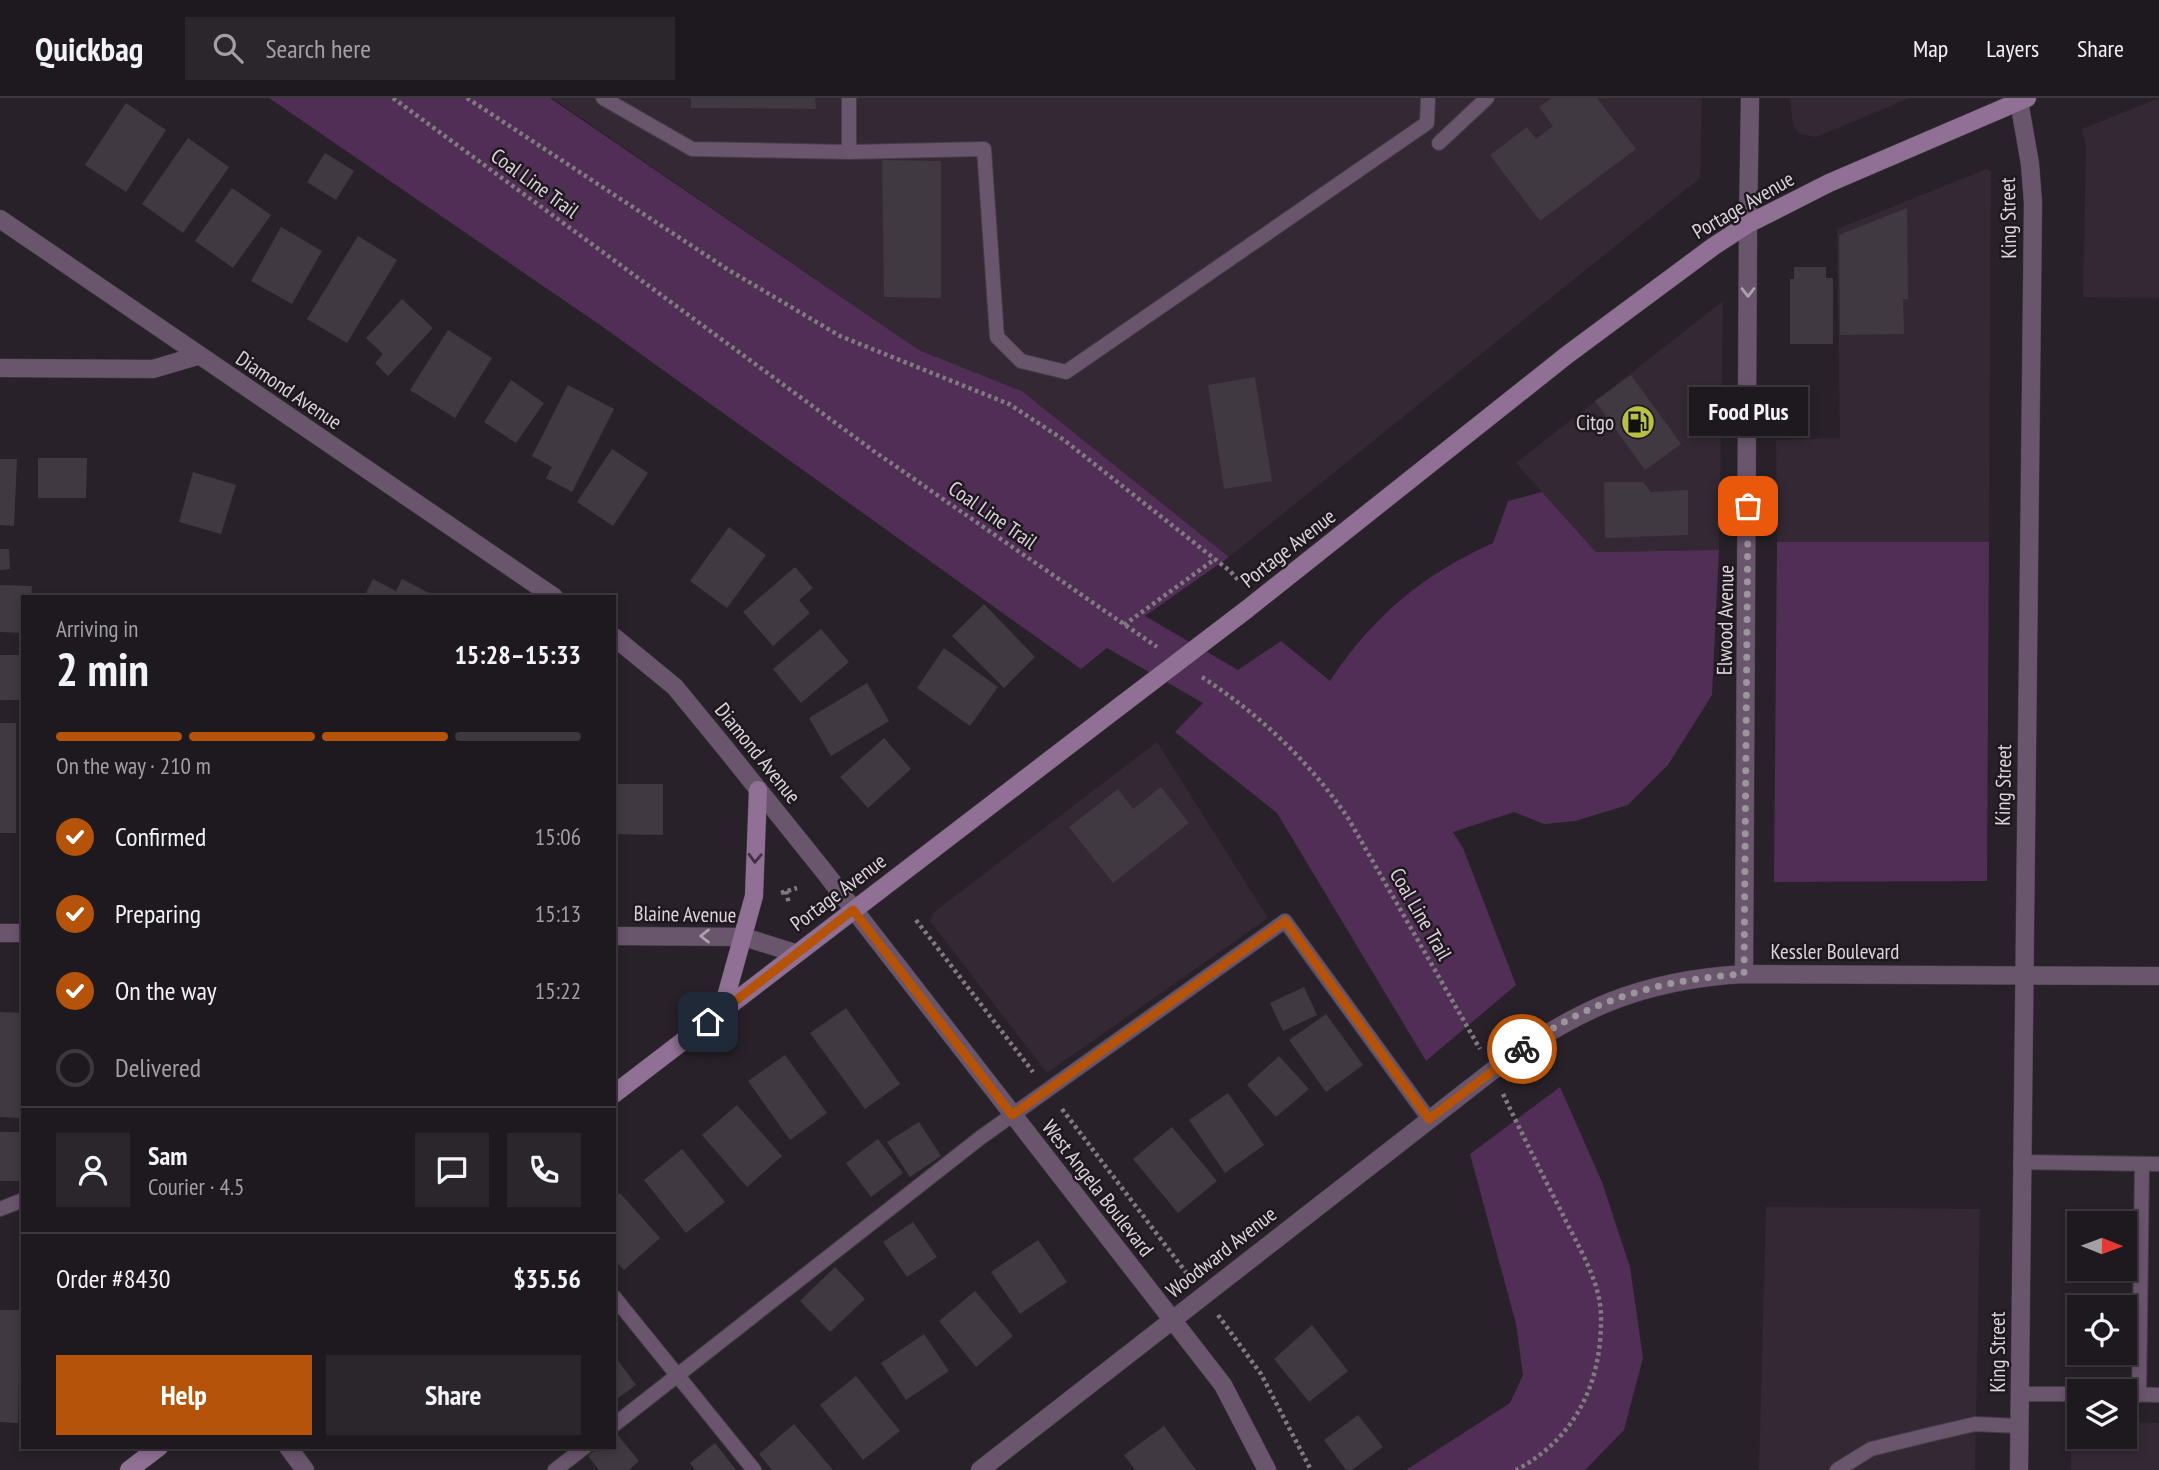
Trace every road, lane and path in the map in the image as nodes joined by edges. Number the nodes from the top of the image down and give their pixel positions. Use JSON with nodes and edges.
{"nodes":[{"id":1,"x":393,"y":98,"type":"edge"},
{"id":2,"x":467,"y":98,"type":"edge"},
{"id":3,"x":603,"y":98,"type":"edge"},
{"id":4,"x":849,"y":98,"type":"edge"},
{"id":5,"x":1428,"y":98,"type":"edge"},
{"id":6,"x":1487,"y":98,"type":"edge"},
{"id":7,"x":1749,"y":98,"type":"edge"},
{"id":8,"x":2023,"y":100,"type":"edge"},
{"id":9,"x":1438,"y":143,"type":"dead end"},
{"id":10,"x":849,"y":152,"type":"junction"},
{"id":11,"x":0,"y":219,"type":"edge"},
{"id":12,"x":1748,"y":224,"type":"junction"},
{"id":13,"x":198,"y":356,"type":"junction"},
{"id":14,"x":0,"y":368,"type":"edge"},
{"id":15,"x":1215,"y":559,"type":"junction"},
{"id":16,"x":551,"y":595,"type":"edge"},
{"id":17,"x":1252,"y":606,"type":"junction"},
{"id":18,"x":1124,"y":625,"type":"junction"},
{"id":19,"x":616,"y":639,"type":"edge"},
{"id":20,"x":1168,"y":654,"type":"dead end"},
{"id":21,"x":1200,"y":676,"type":"dead end"},
{"id":22,"x":758,"y":790,"type":"junction"},
{"id":23,"x":786,"y":891,"type":"dead end"},
{"id":24,"x":789,"y":904,"type":"dead end"},
{"id":25,"x":853,"y":910,"type":"junction"},
{"id":26,"x":0,"y":933,"type":"edge"},
{"id":27,"x":21,"y":933,"type":"edge"},
{"id":28,"x":616,"y":936,"type":"edge"},
{"id":29,"x":744,"y":937,"type":"junction"},
{"id":30,"x":796,"y":953,"type":"junction"},
{"id":31,"x":1744,"y":974,"type":"junction"},
{"id":32,"x":2024,"y":975,"type":"junction"},
{"id":33,"x":2159,"y":976,"type":"edge"},
{"id":34,"x":722,"y":1012,"type":"junction"},
{"id":35,"x":1478,"y":1046,"type":"dead end"},
{"id":36,"x":1492,"y":1071,"type":"joint"},
{"id":37,"x":616,"y":1092,"type":"edge"},
{"id":38,"x":1505,"y":1099,"type":"dead end"},
{"id":39,"x":1012,"y":1115,"type":"junction"},
{"id":40,"x":1429,"y":1119,"type":"junction"},
{"id":41,"x":2022,"y":1163,"type":"junction"},
{"id":42,"x":2142,"y":1164,"type":"junction"},
{"id":43,"x":2159,"y":1164,"type":"edge"},
{"id":44,"x":21,"y":1201,"type":"edge"},
{"id":45,"x":0,"y":1209,"type":"edge"},
{"id":46,"x":616,"y":1299,"type":"edge"},
{"id":47,"x":1171,"y":1319,"type":"junction"},
{"id":48,"x":1230,"y":1330,"type":"dead end"},
{"id":49,"x":680,"y":1374,"type":"junction"},
{"id":50,"x":2133,"y":1379,"type":"edge"},
{"id":51,"x":2020,"y":1394,"type":"junction"},
{"id":52,"x":2067,"y":1394,"type":"edge"},
{"id":53,"x":2137,"y":1394,"type":"edge"},
{"id":54,"x":2159,"y":1395,"type":"edge"},
{"id":55,"x":616,"y":1423,"type":"edge"},
{"id":56,"x":2020,"y":1426,"type":"junction"},
{"id":57,"x":156,"y":1449,"type":"edge"},
{"id":58,"x":289,"y":1449,"type":"edge"},
{"id":59,"x":582,"y":1449,"type":"edge"},
{"id":60,"x":129,"y":1470,"type":"edge"},
{"id":61,"x":305,"y":1470,"type":"edge"},
{"id":62,"x":555,"y":1470,"type":"edge"},
{"id":63,"x":754,"y":1470,"type":"edge"},
{"id":64,"x":979,"y":1470,"type":"edge"},
{"id":65,"x":1267,"y":1470,"type":"edge"},
{"id":66,"x":1311,"y":1470,"type":"edge"},
{"id":67,"x":1516,"y":1470,"type":"edge"},
{"id":68,"x":1837,"y":1470,"type":"edge"},
{"id":69,"x":2019,"y":1470,"type":"edge"}],
"edges":[{"from":1,"to":18,"type":"path","name":"Coal Line Trail"},
{"from":2,"to":15,"type":"path"},
{"from":3,"to":10,"type":"lane"},
{"from":4,"to":10,"type":"lane"},
{"from":5,"to":10,"type":"lane"},
{"from":6,"to":9,"type":"lane"},
{"from":7,"to":12,"type":"street","name":"Elwood Avenue"},
{"from":8,"to":12,"type":"main road","name":"Portage Avenue"},
{"from":8,"to":32,"type":"street","name":"King Street"},
{"from":11,"to":13,"type":"street","name":"Diamond Avenue"},
{"from":12,"to":17,"type":"main road","name":"Portage Avenue"},
{"from":12,"to":31,"type":"street","name":"Elwood Avenue","one_way":true},
{"from":13,"to":14,"type":"street"},
{"from":13,"to":16,"type":"street","name":"Diamond Avenue"},
{"from":15,"to":17,"type":"path"},
{"from":15,"to":18,"type":"path"},
{"from":17,"to":25,"type":"main road","name":"Portage Avenue","bridge":true},
{"from":18,"to":20,"type":"path","name":"Coal Line Trail"},
{"from":19,"to":22,"type":"street","name":"Diamond Avenue"},
{"from":21,"to":35,"type":"path","name":"Coal Line Trail"},
{"from":22,"to":25,"type":"street","name":"Diamond Avenue"},
{"from":22,"to":29,"type":"main road","one_way":true},
{"from":23,"to":24,"type":"path"},
{"from":25,"to":30,"type":"main road","name":"Portage Avenue"},
{"from":25,"to":39,"type":"street","name":"West Angela Boulevard"},
{"from":26,"to":27,"type":"street"},
{"from":29,"to":28,"type":"street","name":"Blaine Avenue","one_way":true},
{"from":29,"to":30,"type":"street","name":"Blaine Avenue"},
{"from":29,"to":34,"type":"main road"},
{"from":30,"to":34,"type":"main road","name":"Portage Avenue"},
{"from":31,"to":32,"type":"street","name":"Kessler Boulevard"},
{"from":31,"to":36,"type":"street","name":"Kessler Boulevard"},
{"from":32,"to":33,"type":"street","name":"Kessler Boulevard"},
{"from":32,"to":41,"type":"street","name":"King Street"},
{"from":34,"to":37,"type":"main road","name":"Portage Avenue"},
{"from":36,"to":40,"type":"street","name":"Woodward Avenue"},
{"from":38,"to":67,"type":"path"},
{"from":39,"to":40,"type":"lane"},
{"from":39,"to":47,"type":"street","name":"West Angela Boulevard"},
{"from":39,"to":49,"type":"lane"},
{"from":40,"to":47,"type":"street","name":"Woodward Avenue"},
{"from":41,"to":42,"type":"lane"},
{"from":41,"to":51,"type":"street","name":"King Street"},
{"from":42,"to":43,"type":"lane"},
{"from":42,"to":50,"type":"lane"},
{"from":44,"to":45,"type":"lane"},
{"from":46,"to":49,"type":"lane"},
{"from":47,"to":64,"type":"street","name":"Woodward Avenue"},
{"from":47,"to":65,"type":"street","name":"West Angela Boulevard"},
{"from":48,"to":66,"type":"path"},
{"from":49,"to":55,"type":"lane"},
{"from":49,"to":63,"type":"lane"},
{"from":51,"to":52,"type":"lane"},
{"from":51,"to":56,"type":"street","name":"King Street"},
{"from":53,"to":54,"type":"lane"},
{"from":56,"to":68,"type":"lane"},
{"from":56,"to":69,"type":"street","name":"King Street"},
{"from":57,"to":60,"type":"main road"},
{"from":58,"to":61,"type":"street"},
{"from":59,"to":62,"type":"lane"}]}
